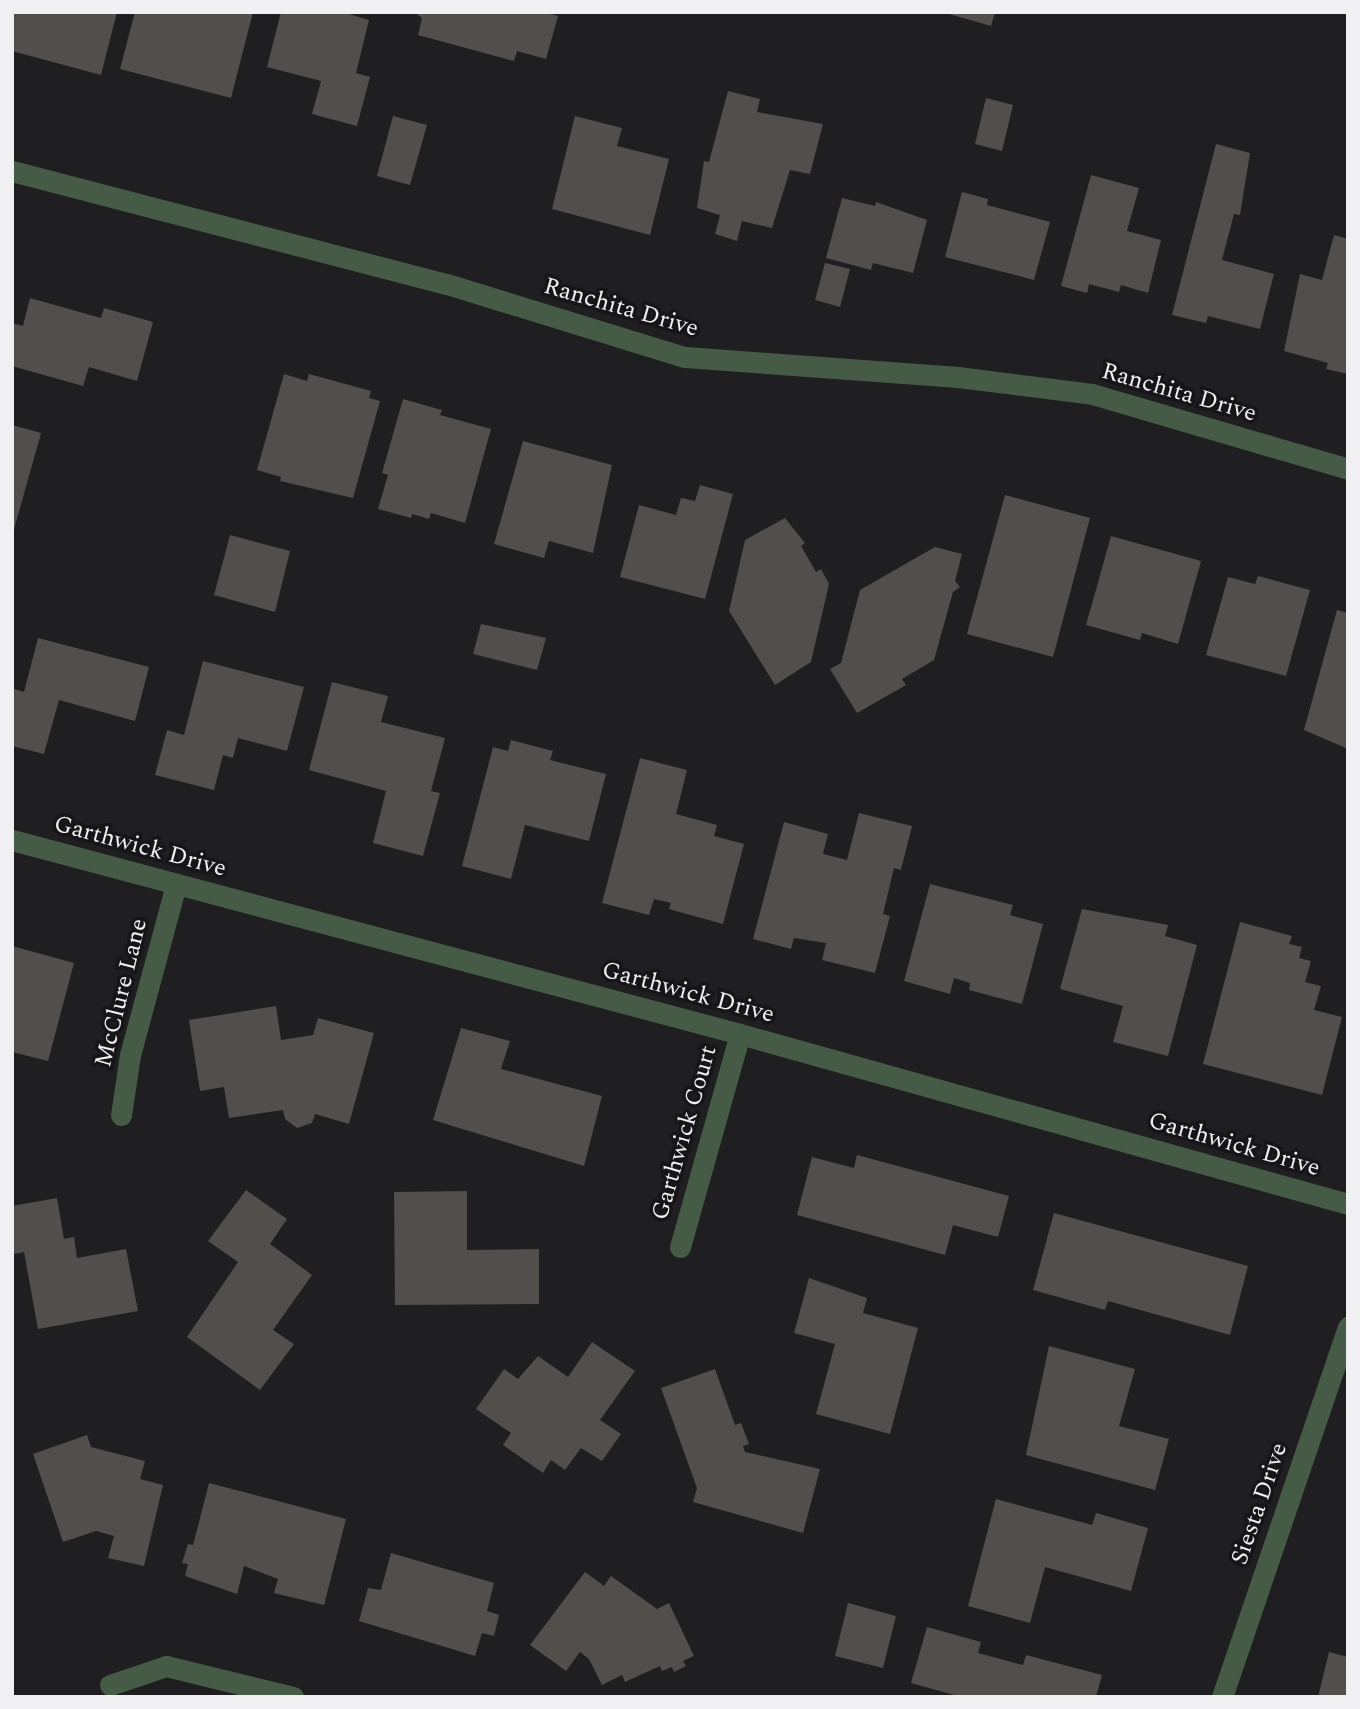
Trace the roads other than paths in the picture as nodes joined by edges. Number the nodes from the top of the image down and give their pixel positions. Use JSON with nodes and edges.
{"nodes":[{"id":1,"x":12,"y":171,"type":"edge"},
{"id":2,"x":1348,"y":469,"type":"edge"},
{"id":3,"x":12,"y":840,"type":"edge"},
{"id":4,"x":176,"y":884,"type":"junction"},
{"id":5,"x":740,"y":1034,"type":"junction"},
{"id":6,"x":121,"y":1115,"type":"dead end"},
{"id":7,"x":1348,"y":1204,"type":"edge"},
{"id":8,"x":680,"y":1247,"type":"dead end"},
{"id":9,"x":1348,"y":1327,"type":"edge"},
{"id":10,"x":110,"y":1685,"type":"dead end"},
{"id":11,"x":293,"y":1697,"type":"edge"},
{"id":12,"x":1222,"y":1697,"type":"edge"}],
"edges":[{"from":1,"to":2,"type":"street","name":"Ranchita Drive"},
{"from":3,"to":4,"type":"street","name":"Garthwick Drive"},
{"from":4,"to":5,"type":"street","name":"Garthwick Drive"},
{"from":4,"to":6,"type":"street","name":"McClure Lane"},
{"from":5,"to":7,"type":"street","name":"Garthwick Drive"},
{"from":5,"to":8,"type":"street","name":"Garthwick Court"},
{"from":9,"to":12,"type":"street","name":"Siesta Drive"},
{"from":10,"to":11,"type":"street"}]}
